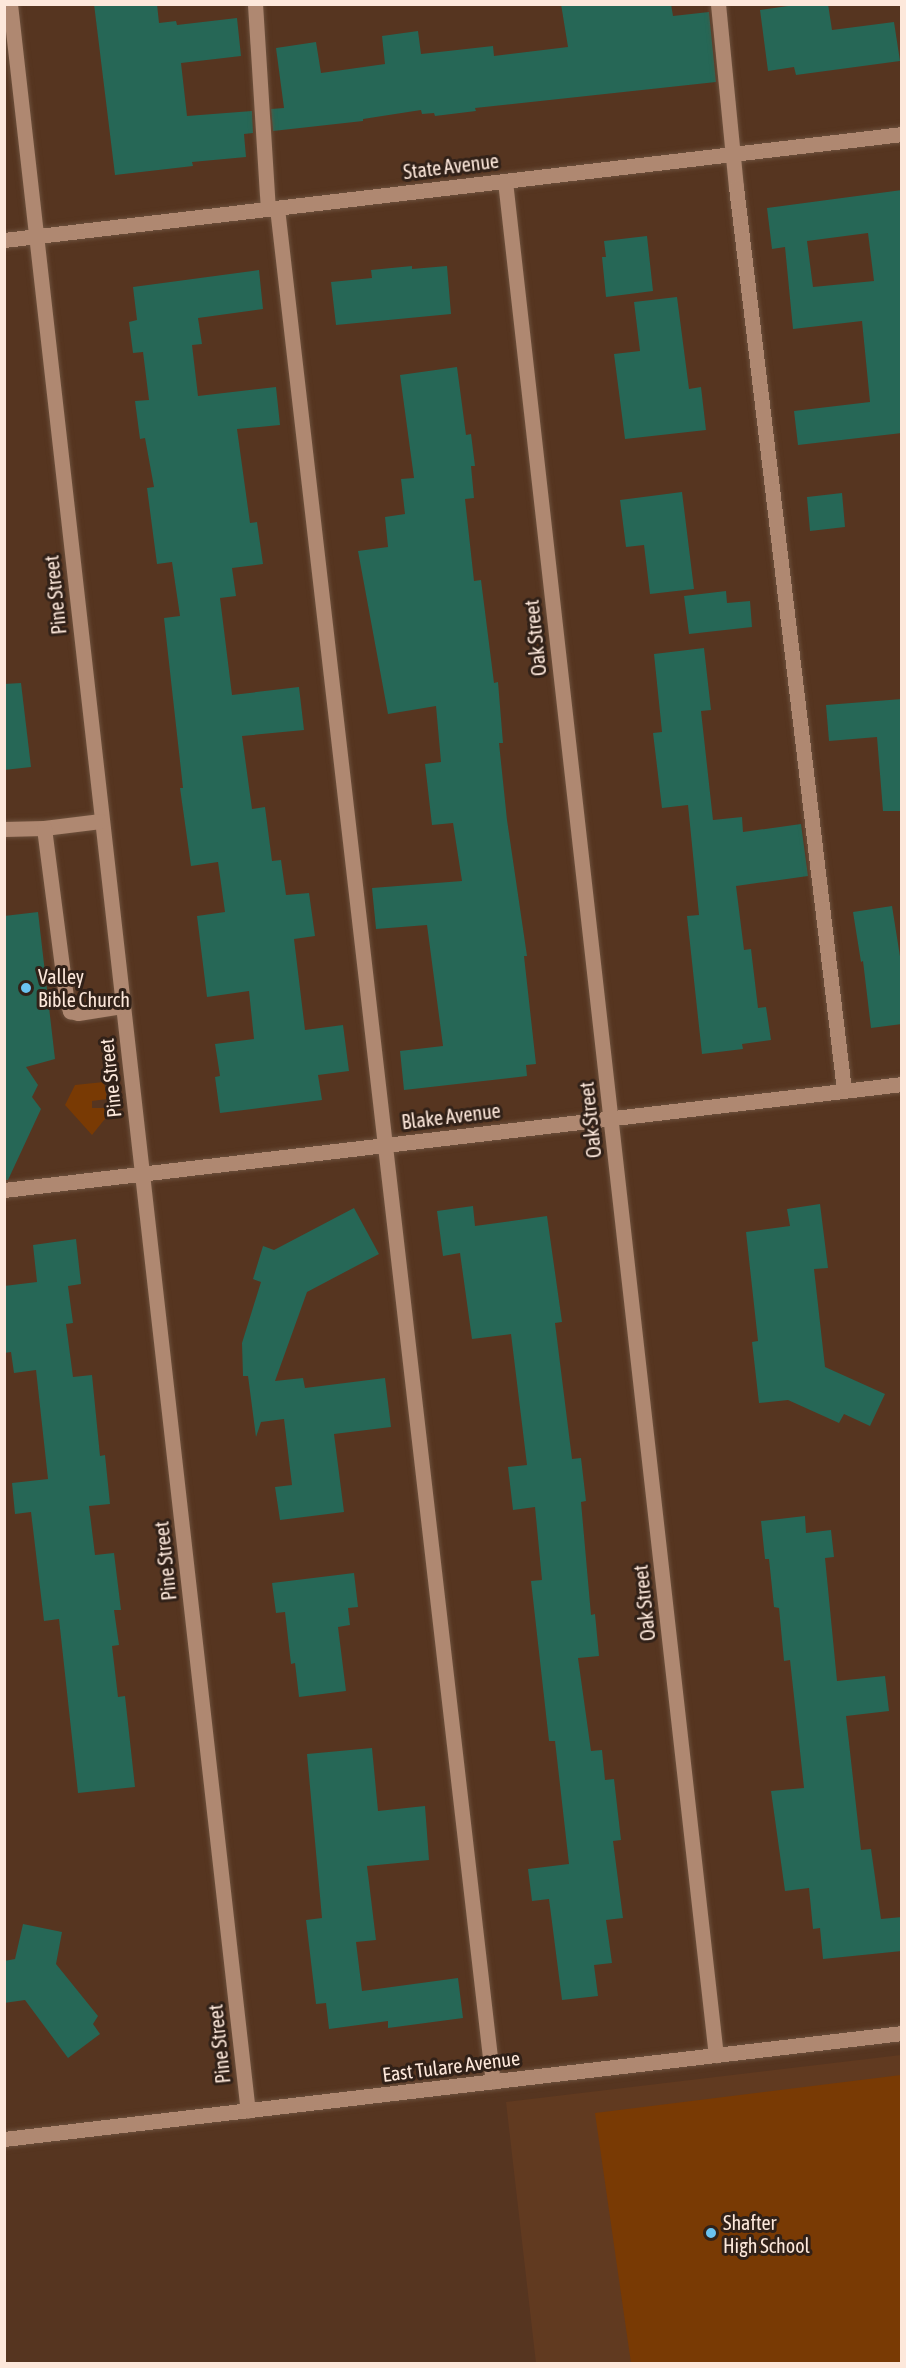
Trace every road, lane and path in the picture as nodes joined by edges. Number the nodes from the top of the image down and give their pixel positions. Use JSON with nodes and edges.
{"nodes":[{"id":1,"x":10,"y":4,"type":"edge"},
{"id":2,"x":255,"y":4,"type":"edge"},
{"id":3,"x":718,"y":4,"type":"edge"},
{"id":4,"x":902,"y":134,"type":"edge"},
{"id":5,"x":732,"y":154,"type":"junction"},
{"id":6,"x":505,"y":181,"type":"junction"},
{"id":7,"x":273,"y":208,"type":"junction"},
{"id":8,"x":36,"y":236,"type":"junction"},
{"id":9,"x":4,"y":240,"type":"edge"},
{"id":10,"x":101,"y":821,"type":"junction"},
{"id":11,"x":44,"y":828,"type":"junction"},
{"id":12,"x":4,"y":829,"type":"edge"},
{"id":13,"x":123,"y":1006,"type":"junction"},
{"id":14,"x":902,"y":1084,"type":"edge"},
{"id":15,"x":844,"y":1090,"type":"junction"},
{"id":16,"x":610,"y":1118,"type":"junction"},
{"id":17,"x":387,"y":1144,"type":"junction"},
{"id":18,"x":142,"y":1174,"type":"junction"},
{"id":19,"x":4,"y":1190,"type":"edge"},
{"id":20,"x":902,"y":2033,"type":"edge"},
{"id":21,"x":716,"y":2055,"type":"junction"},
{"id":22,"x":493,"y":2082,"type":"junction"},
{"id":23,"x":248,"y":2111,"type":"junction"},
{"id":24,"x":4,"y":2139,"type":"edge"}],
"edges":[{"from":1,"to":8,"type":"street","name":"Pine Street"},
{"from":2,"to":7,"type":"street"},
{"from":3,"to":5,"type":"street"},
{"from":4,"to":5,"type":"street","name":"State Avenue"},
{"from":5,"to":6,"type":"street","name":"State Avenue"},
{"from":5,"to":15,"type":"street"},
{"from":6,"to":7,"type":"street","name":"State Avenue"},
{"from":6,"to":16,"type":"street","name":"Oak Street"},
{"from":7,"to":8,"type":"street","name":"State Avenue"},
{"from":7,"to":17,"type":"street"},
{"from":8,"to":9,"type":"street","name":"State Avenue"},
{"from":8,"to":10,"type":"street","name":"Pine Street"},
{"from":10,"to":11,"type":"street"},
{"from":10,"to":13,"type":"street","name":"Pine Street"},
{"from":11,"to":12,"type":"street"},
{"from":11,"to":13,"type":"street"},
{"from":13,"to":18,"type":"street","name":"Pine Street"},
{"from":14,"to":15,"type":"street","name":"Blake Avenue"},
{"from":15,"to":16,"type":"street","name":"Blake Avenue"},
{"from":16,"to":17,"type":"street","name":"Blake Avenue"},
{"from":16,"to":21,"type":"street","name":"Oak Street"},
{"from":17,"to":18,"type":"street","name":"Blake Avenue"},
{"from":17,"to":22,"type":"street"},
{"from":18,"to":19,"type":"street","name":"Blake Avenue"},
{"from":18,"to":23,"type":"street","name":"Pine Street"},
{"from":20,"to":21,"type":"street","name":"East Tulare Avenue"},
{"from":21,"to":22,"type":"street","name":"East Tulare Avenue"},
{"from":22,"to":23,"type":"street","name":"East Tulare Avenue"},
{"from":23,"to":24,"type":"street","name":"East Tulare Avenue"}]}
